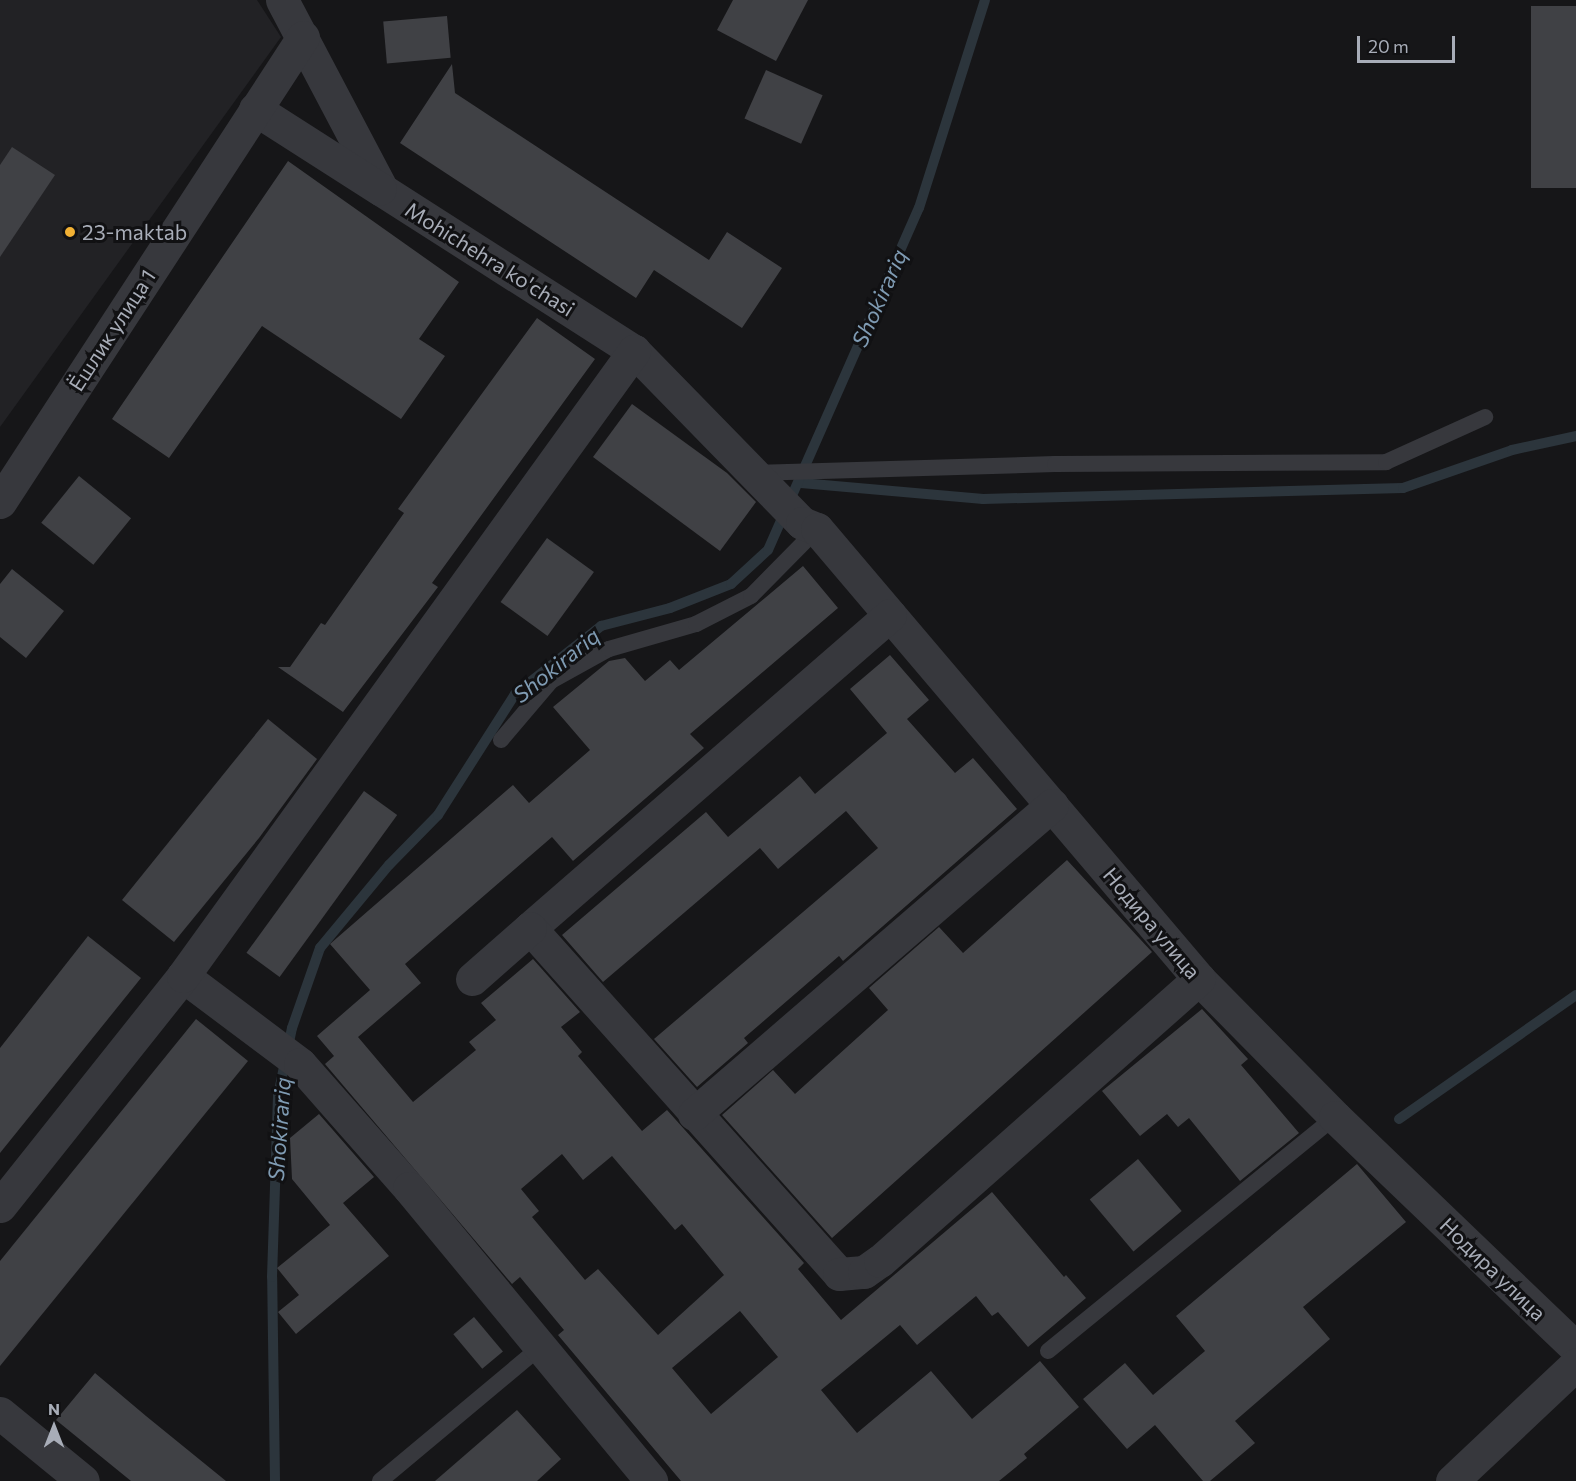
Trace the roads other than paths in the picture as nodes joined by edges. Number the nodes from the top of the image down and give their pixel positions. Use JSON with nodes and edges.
{"nodes":[{"id":1,"x":282,"y":0,"type":"edge"},
{"id":2,"x":303,"y":37,"type":"junction"},
{"id":3,"x":255,"y":110,"type":"junction"},
{"id":4,"x":382,"y":190,"type":"junction"},
{"id":5,"x":634,"y":351,"type":"junction"},
{"id":6,"x":1485,"y":417,"type":"dead end"},
{"id":7,"x":754,"y":473,"type":"junction"},
{"id":8,"x":0,"y":502,"type":"edge"},
{"id":9,"x":810,"y":526,"type":"junction"},
{"id":10,"x":890,"y":615,"type":"junction"},
{"id":11,"x":501,"y":740,"type":"dead end"},
{"id":12,"x":1052,"y":805,"type":"junction"},
{"id":13,"x":530,"y":928,"type":"junction"},
{"id":14,"x":183,"y":976,"type":"junction"},
{"id":15,"x":472,"y":979,"type":"dead end"},
{"id":16,"x":1199,"y":979,"type":"junction"},
{"id":17,"x":694,"y":1114,"type":"junction"},
{"id":18,"x":1335,"y":1118,"type":"junction"},
{"id":19,"x":0,"y":1206,"type":"edge"},
{"id":20,"x":1576,"y":1348,"type":"edge"},
{"id":21,"x":538,"y":1349,"type":"junction"},
{"id":22,"x":1048,"y":1351,"type":"dead end"},
{"id":23,"x":1576,"y":1364,"type":"edge"},
{"id":24,"x":0,"y":1413,"type":"edge"},
{"id":25,"x":83,"y":1481,"type":"edge"},
{"id":26,"x":380,"y":1481,"type":"edge"},
{"id":27,"x":651,"y":1481,"type":"edge"},
{"id":28,"x":1452,"y":1481,"type":"edge"}],
"edges":[{"from":1,"to":2,"type":"street","name":"Mohichehra ko'chasi"},
{"from":2,"to":3,"type":"street","name":"Ёшлик улица 1"},
{"from":2,"to":4,"type":"street","name":"Mohichehra ko'chasi"},
{"from":3,"to":4,"type":"street"},
{"from":3,"to":8,"type":"street","name":"Ёшлик улица 1"},
{"from":4,"to":5,"type":"street","name":"Mohichehra ko'chasi"},
{"from":5,"to":7,"type":"street","name":"Mohichehra ko'chasi"},
{"from":5,"to":14,"type":"street"},
{"from":6,"to":7,"type":"lane"},
{"from":7,"to":9,"type":"street","name":"Нодира улица"},
{"from":9,"to":10,"type":"street","name":"Нодира улица"},
{"from":9,"to":11,"type":"lane"},
{"from":10,"to":12,"type":"street","name":"Нодира улица"},
{"from":10,"to":13,"type":"street"},
{"from":12,"to":16,"type":"street","name":"Нодира улица"},
{"from":12,"to":17,"type":"street"},
{"from":13,"to":15,"type":"street"},
{"from":13,"to":17,"type":"street"},
{"from":14,"to":19,"type":"street"},
{"from":14,"to":21,"type":"street"},
{"from":16,"to":17,"type":"street"},
{"from":16,"to":18,"type":"street","name":"Нодира улица"},
{"from":18,"to":20,"type":"street","name":"Нодира улица"},
{"from":18,"to":22,"type":"lane"},
{"from":21,"to":26,"type":"lane"},
{"from":21,"to":27,"type":"street"},
{"from":23,"to":28,"type":"street"},
{"from":24,"to":25,"type":"street"}]}
